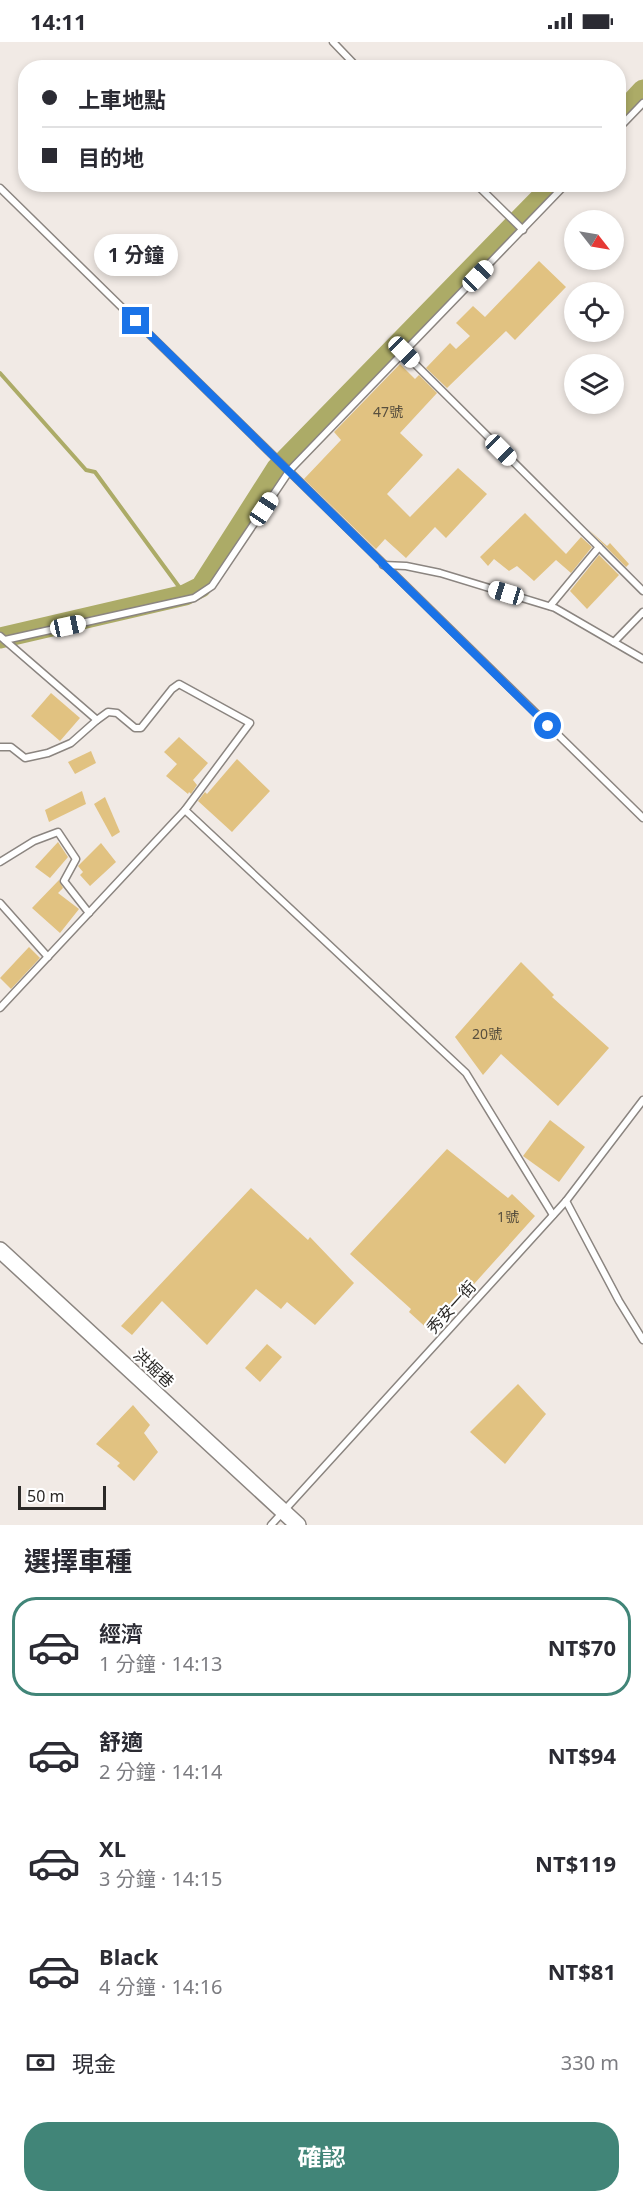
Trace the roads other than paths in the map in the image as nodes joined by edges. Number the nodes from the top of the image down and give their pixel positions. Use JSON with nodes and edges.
{"nodes":[{"id":1,"x":333,"y":42,"type":"edge"},
{"id":2,"x":350,"y":60,"type":"edge"},
{"id":3,"x":643,"y":103,"type":"edge"},
{"id":4,"x":626,"y":121,"type":"edge"},
{"id":5,"x":0,"y":188,"type":"edge"},
{"id":6,"x":485,"y":192,"type":"edge"},
{"id":7,"x":559,"y":192,"type":"edge"},
{"id":8,"x":523,"y":230,"type":"junction"},
{"id":9,"x":404,"y":352,"type":"junction"},
{"id":10,"x":290,"y":470,"type":"junction"},
{"id":11,"x":599,"y":547,"type":"junction"},
{"id":12,"x":383,"y":565,"type":"junction"},
{"id":13,"x":643,"y":591,"type":"edge"},
{"id":14,"x":550,"y":606,"type":"junction"},
{"id":15,"x":643,"y":612,"type":"edge"},
{"id":16,"x":3,"y":638,"type":"edge"},
{"id":17,"x":614,"y":642,"type":"junction"},
{"id":18,"x":643,"y":659,"type":"edge"},
{"id":19,"x":97,"y":720,"type":"junction"},
{"id":20,"x":0,"y":747,"type":"edge"},
{"id":21,"x":184,"y":810,"type":"junction"},
{"id":22,"x":643,"y":818,"type":"edge"},
{"id":23,"x":0,"y":862,"type":"edge"},
{"id":24,"x":0,"y":903,"type":"edge"},
{"id":25,"x":89,"y":913,"type":"junction"},
{"id":26,"x":48,"y":957,"type":"junction"},
{"id":27,"x":0,"y":1008,"type":"edge"},
{"id":28,"x":643,"y":1100,"type":"edge"},
{"id":29,"x":566,"y":1201,"type":"junction"},
{"id":30,"x":553,"y":1215,"type":"junction"},
{"id":31,"x":0,"y":1250,"type":"edge"},
{"id":32,"x":643,"y":1340,"type":"edge"},
{"id":33,"x":283,"y":1512,"type":"junction"},
{"id":34,"x":272,"y":1525,"type":"edge"},
{"id":35,"x":298,"y":1525,"type":"edge"}],
"edges":[{"from":1,"to":2,"type":"lane"},
{"from":3,"to":4,"type":"lane"},
{"from":5,"to":10,"type":"lane"},
{"from":6,"to":8,"type":"lane"},
{"from":7,"to":8,"type":"lane"},
{"from":8,"to":9,"type":"lane"},
{"from":9,"to":10,"type":"lane"},
{"from":9,"to":11,"type":"lane"},
{"from":10,"to":12,"type":"lane"},
{"from":10,"to":16,"type":"lane"},
{"from":11,"to":13,"type":"lane"},
{"from":11,"to":14,"type":"lane"},
{"from":12,"to":14,"type":"lane"},
{"from":12,"to":22,"type":"lane"},
{"from":14,"to":17,"type":"lane"},
{"from":15,"to":17,"type":"lane"},
{"from":16,"to":19,"type":"lane"},
{"from":17,"to":18,"type":"lane"},
{"from":19,"to":20,"type":"lane"},
{"from":19,"to":21,"type":"lane"},
{"from":21,"to":25,"type":"lane"},
{"from":21,"to":30,"type":"lane"},
{"from":23,"to":25,"type":"lane"},
{"from":24,"to":26,"type":"lane"},
{"from":25,"to":26,"type":"lane"},
{"from":26,"to":27,"type":"lane"},
{"from":28,"to":29,"type":"lane","name":"秀安一街"},
{"from":29,"to":30,"type":"lane","name":"秀安一街"},
{"from":29,"to":32,"type":"lane"},
{"from":30,"to":33,"type":"lane","name":"秀安一街"},
{"from":31,"to":33,"type":"street","name":"洪堀巷"},
{"from":33,"to":34,"type":"lane","name":"秀安一街"},
{"from":33,"to":35,"type":"street","name":"洪堀巷"}]}
